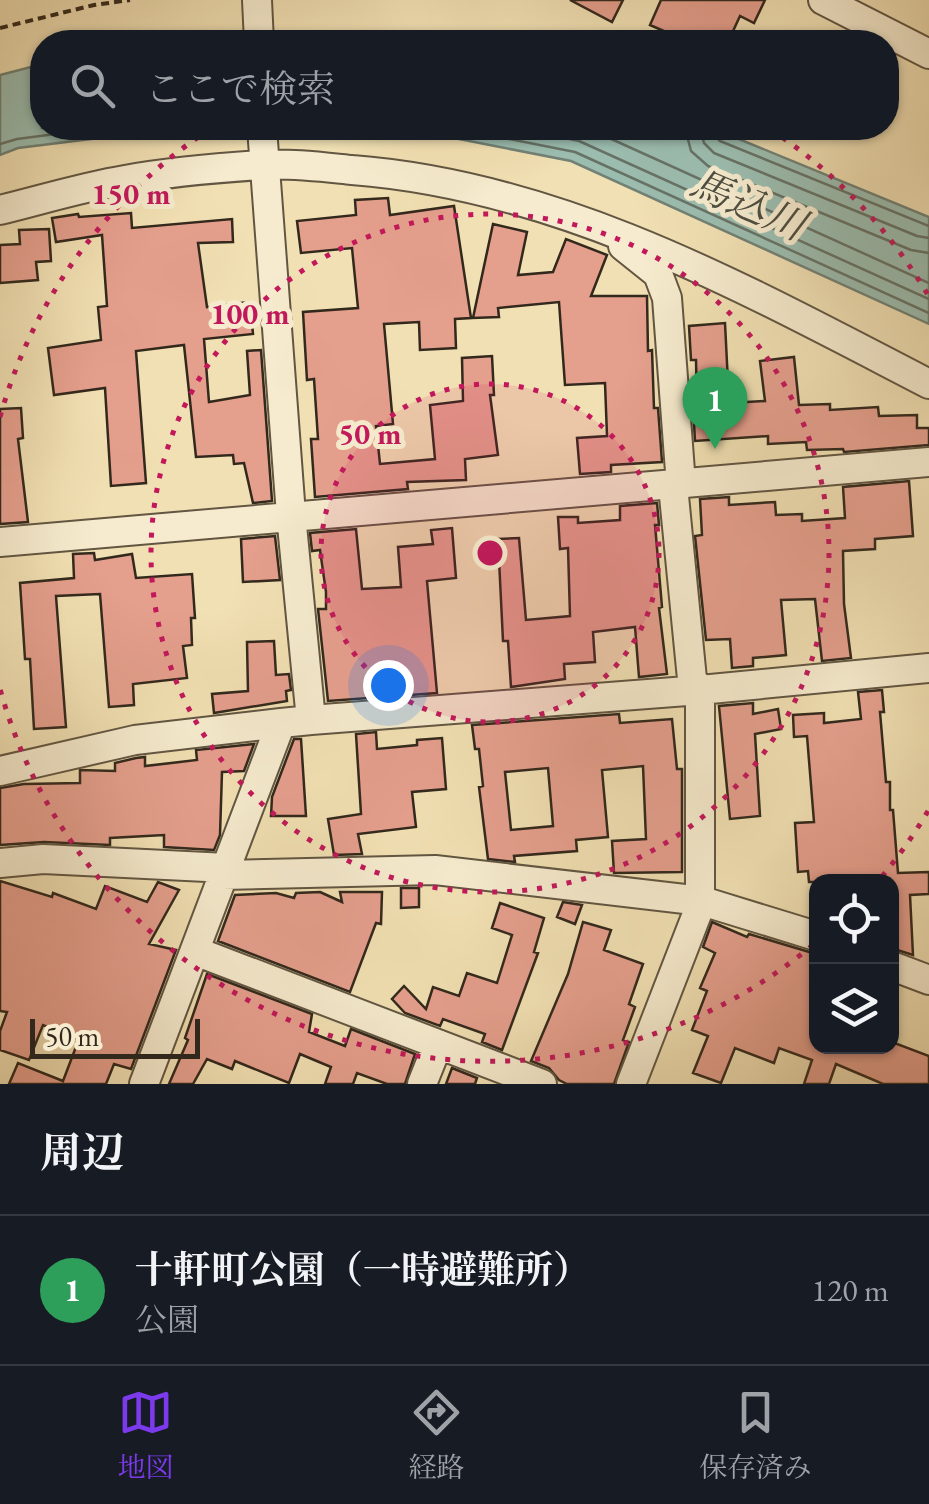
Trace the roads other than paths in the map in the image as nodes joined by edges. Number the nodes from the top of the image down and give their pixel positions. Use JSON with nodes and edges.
{"nodes":[{"id":1,"x":257,"y":0,"type":"edge"},
{"id":2,"x":822,"y":0,"type":"edge"},
{"id":3,"x":258,"y":30,"type":"edge"},
{"id":4,"x":881,"y":30,"type":"edge"},
{"id":5,"x":899,"y":39,"type":"edge"},
{"id":6,"x":929,"y":54,"type":"edge"},
{"id":7,"x":262,"y":140,"type":"edge"},
{"id":8,"x":263,"y":162,"type":"junction"},
{"id":9,"x":0,"y":210,"type":"edge"},
{"id":10,"x":609,"y":229,"type":"junction"},
{"id":11,"x":929,"y":384,"type":"edge"},
{"id":12,"x":929,"y":462,"type":"edge"},
{"id":13,"x":677,"y":486,"type":"junction"},
{"id":14,"x":291,"y":515,"type":"junction"},
{"id":15,"x":0,"y":542,"type":"edge"},
{"id":16,"x":929,"y":668,"type":"edge"},
{"id":17,"x":700,"y":690,"type":"junction"},
{"id":18,"x":311,"y":720,"type":"junction"},
{"id":19,"x":282,"y":722,"type":"junction"},
{"id":20,"x":0,"y":771,"type":"edge"},
{"id":21,"x":0,"y":863,"type":"edge"},
{"id":22,"x":225,"y":872,"type":"junction"},
{"id":23,"x":698,"y":901,"type":"junction"},
{"id":24,"x":809,"y":934,"type":"edge"},
{"id":25,"x":194,"y":951,"type":"junction"},
{"id":26,"x":899,"y":969,"type":"edge"},
{"id":27,"x":929,"y":980,"type":"edge"},
{"id":28,"x":438,"y":1044,"type":"junction"},
{"id":29,"x":144,"y":1084,"type":"edge"},
{"id":30,"x":422,"y":1084,"type":"edge"},
{"id":31,"x":542,"y":1084,"type":"edge"},
{"id":32,"x":631,"y":1084,"type":"edge"}],
"edges":[{"from":1,"to":3,"type":"street"},
{"from":2,"to":4,"type":"street"},
{"from":5,"to":6,"type":"street"},
{"from":7,"to":8,"type":"street"},
{"from":8,"to":9,"type":"street"},
{"from":8,"to":10,"type":"street"},
{"from":8,"to":14,"type":"street"},
{"from":10,"to":11,"type":"street"},
{"from":10,"to":13,"type":"street"},
{"from":12,"to":13,"type":"street"},
{"from":13,"to":14,"type":"street"},
{"from":13,"to":17,"type":"street"},
{"from":14,"to":15,"type":"street"},
{"from":14,"to":18,"type":"street"},
{"from":16,"to":17,"type":"street"},
{"from":17,"to":18,"type":"street"},
{"from":17,"to":23,"type":"street"},
{"from":18,"to":19,"type":"street"},
{"from":19,"to":20,"type":"street"},
{"from":19,"to":22,"type":"street"},
{"from":21,"to":22,"type":"street"},
{"from":22,"to":23,"type":"street"},
{"from":22,"to":25,"type":"street"},
{"from":23,"to":24,"type":"street"},
{"from":23,"to":32,"type":"street"},
{"from":25,"to":28,"type":"street"},
{"from":25,"to":29,"type":"street"},
{"from":26,"to":27,"type":"street"},
{"from":28,"to":30,"type":"street"},
{"from":28,"to":31,"type":"street"}]}
